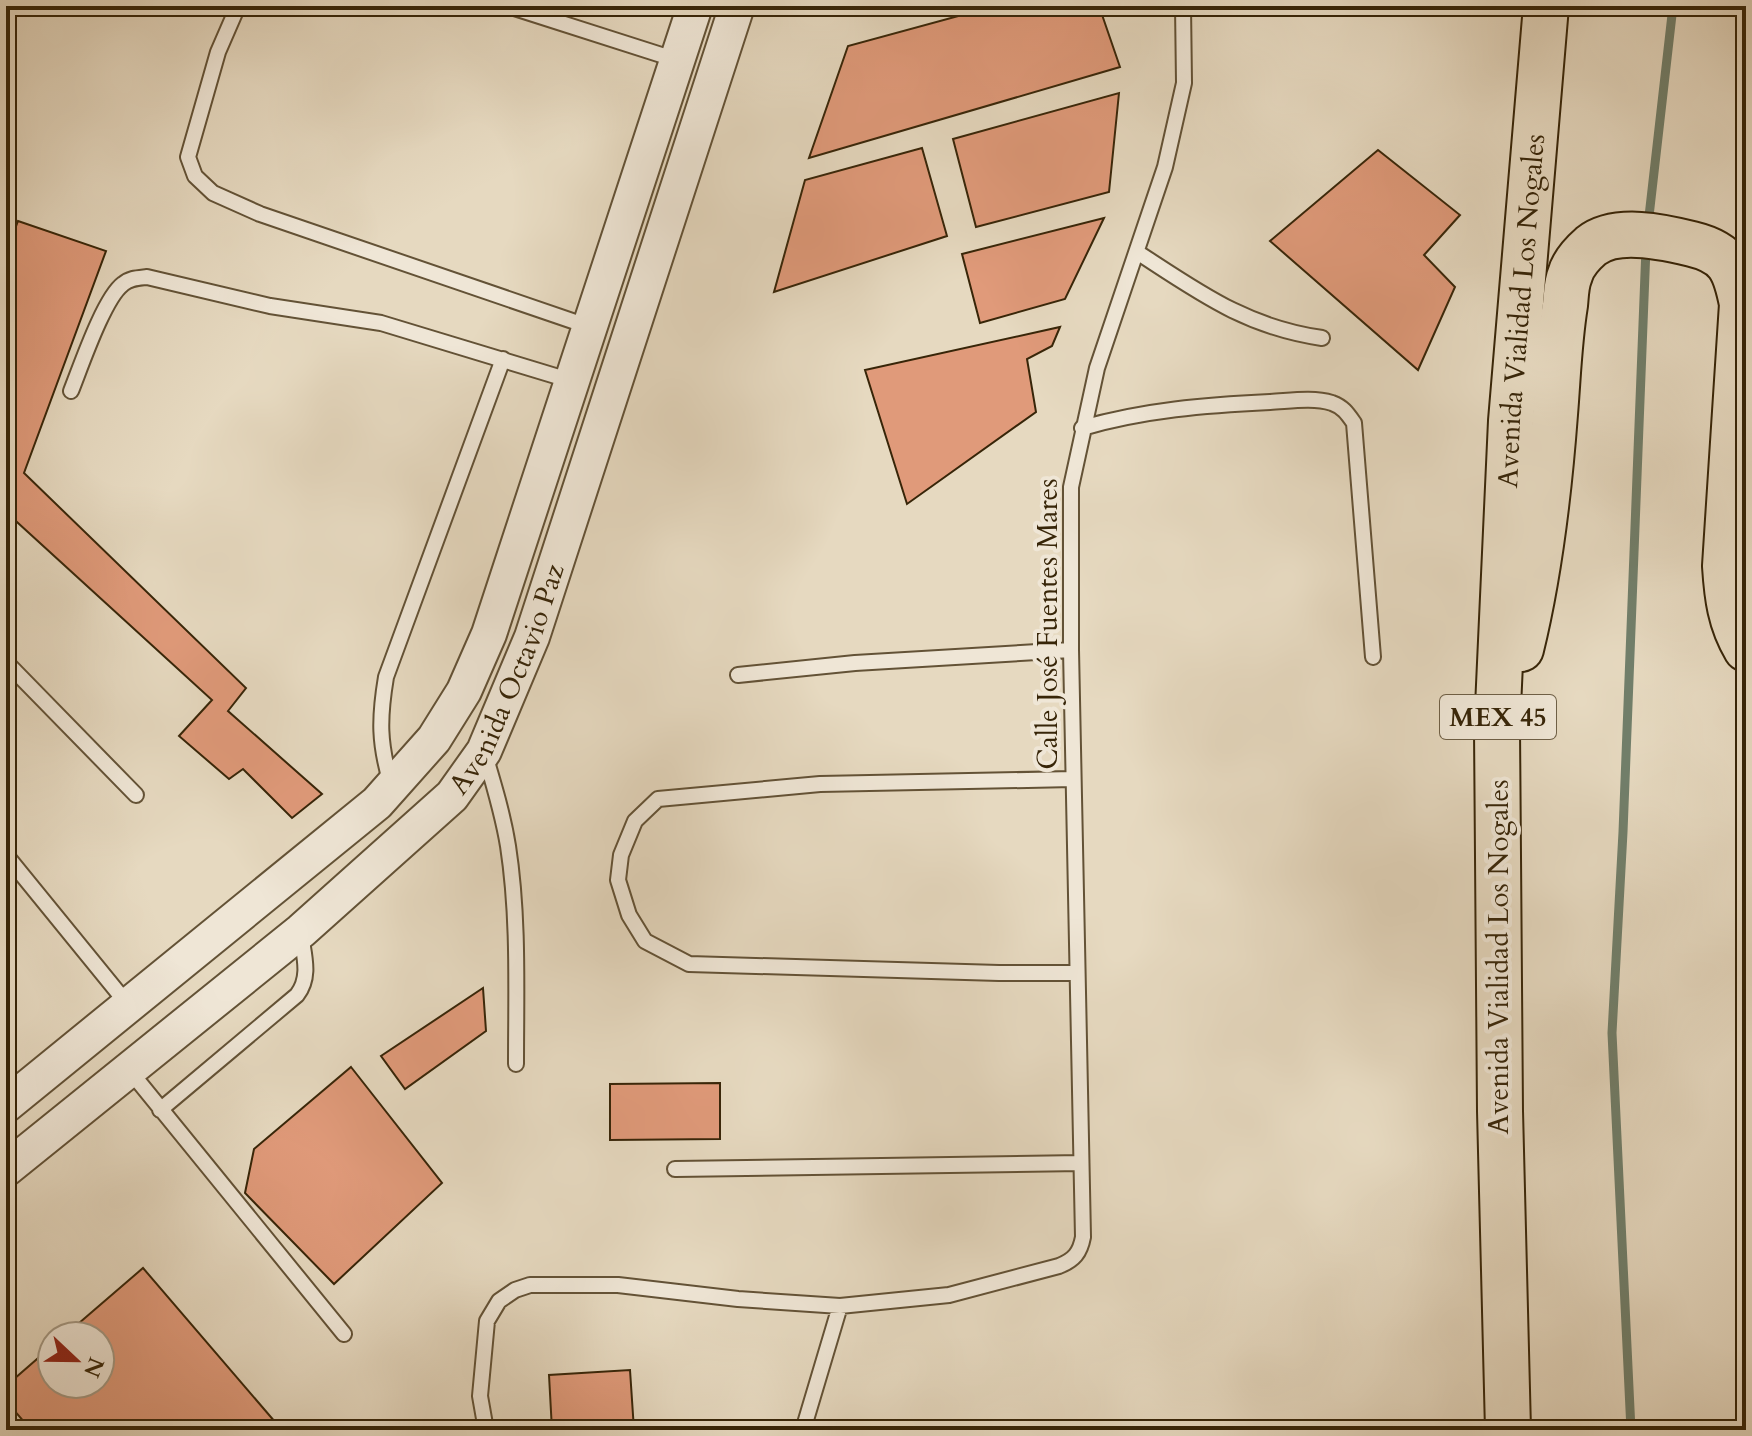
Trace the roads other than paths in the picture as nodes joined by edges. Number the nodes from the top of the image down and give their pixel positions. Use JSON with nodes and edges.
{"nodes":[{"id":1,"x":238,"y":6,"type":"edge"},
{"id":2,"x":508,"y":6,"type":"edge"},
{"id":3,"x":695,"y":6,"type":"edge"},
{"id":4,"x":737,"y":6,"type":"edge"},
{"id":5,"x":1183,"y":6,"type":"edge"},
{"id":6,"x":1546,"y":6,"type":"edge"},
{"id":7,"x":677,"y":60,"type":"junction"},
{"id":8,"x":1137,"y":252,"type":"junction"},
{"id":9,"x":590,"y":327,"type":"junction"},
{"id":10,"x":1322,"y":338,"type":"dead end"},
{"id":11,"x":503,"y":359,"type":"junction"},
{"id":12,"x":572,"y":381,"type":"junction"},
{"id":13,"x":71,"y":391,"type":"dead end"},
{"id":14,"x":1082,"y":428,"type":"junction"},
{"id":15,"x":1746,"y":649,"type":"edge"},
{"id":16,"x":1071,"y":650,"type":"junction"},
{"id":17,"x":1373,"y":657,"type":"dead end"},
{"id":18,"x":6,"y":662,"type":"edge"},
{"id":19,"x":738,"y":675,"type":"dead end"},
{"id":20,"x":1497,"y":729,"type":"junction"},
{"id":21,"x":484,"y":751,"type":"junction"},
{"id":22,"x":1073,"y":779,"type":"junction"},
{"id":23,"x":392,"y":786,"type":"junction"},
{"id":24,"x":136,"y":795,"type":"dead end"},
{"id":25,"x":6,"y":855,"type":"edge"},
{"id":26,"x":301,"y":931,"type":"junction"},
{"id":27,"x":1077,"y":973,"type":"junction"},
{"id":28,"x":129,"y":1006,"type":"junction"},
{"id":29,"x":516,"y":1064,"type":"dead end"},
{"id":30,"x":129,"y":1070,"type":"junction"},
{"id":31,"x":6,"y":1105,"type":"edge"},
{"id":32,"x":160,"y":1110,"type":"junction"},
{"id":33,"x":1081,"y":1163,"type":"junction"},
{"id":34,"x":6,"y":1169,"type":"edge"},
{"id":35,"x":675,"y":1169,"type":"dead end"},
{"id":36,"x":840,"y":1306,"type":"junction"},
{"id":37,"x":344,"y":1334,"type":"dead end"},
{"id":38,"x":486,"y":1430,"type":"edge"},
{"id":39,"x":803,"y":1430,"type":"edge"},
{"id":40,"x":1508,"y":1430,"type":"edge"}],
"edges":[{"from":1,"to":9,"type":"lane"},
{"from":2,"to":7,"type":"lane"},
{"from":3,"to":7,"type":"street","name":"Avenida Octavio Paz"},
{"from":4,"to":21,"type":"street","name":"Avenida Octavio Paz"},
{"from":5,"to":8,"type":"lane","name":"Calle José Fuentes Mares"},
{"from":6,"to":20,"type":"highway","name":"Avenida Vialidad Los Nogales","number":"MEX 45"},
{"from":7,"to":9,"type":"street","name":"Avenida Octavio Paz"},
{"from":8,"to":10,"type":"lane"},
{"from":8,"to":14,"type":"lane","name":"Calle José Fuentes Mares"},
{"from":9,"to":12,"type":"street","name":"Avenida Octavio Paz"},
{"from":11,"to":12,"type":"lane"},
{"from":11,"to":13,"type":"lane"},
{"from":11,"to":23,"type":"lane"},
{"from":12,"to":23,"type":"street","name":"Avenida Octavio Paz"},
{"from":14,"to":16,"type":"lane","name":"Calle José Fuentes Mares"},
{"from":14,"to":17,"type":"lane"},
{"from":15,"to":20,"type":"highway"},
{"from":16,"to":19,"type":"lane"},
{"from":16,"to":22,"type":"lane","name":"Calle José Fuentes Mares"},
{"from":18,"to":24,"type":"lane"},
{"from":20,"to":40,"type":"highway","name":"Avenida Vialidad Los Nogales","number":"MEX 45"},
{"from":21,"to":26,"type":"street","name":"Avenida Octavio Paz"},
{"from":21,"to":29,"type":"lane"},
{"from":22,"to":27,"type":"lane","name":"Calle José Fuentes Mares"},
{"from":22,"to":27,"type":"lane"},
{"from":23,"to":28,"type":"street","name":"Avenida Octavio Paz"},
{"from":25,"to":28,"type":"lane"},
{"from":26,"to":30,"type":"street","name":"Avenida Octavio Paz"},
{"from":26,"to":32,"type":"lane"},
{"from":27,"to":33,"type":"lane","name":"Calle José Fuentes Mares"},
{"from":28,"to":31,"type":"street","name":"Avenida Octavio Paz"},
{"from":30,"to":32,"type":"lane"},
{"from":30,"to":34,"type":"street","name":"Avenida Octavio Paz"},
{"from":32,"to":37,"type":"lane"},
{"from":33,"to":35,"type":"lane"},
{"from":33,"to":36,"type":"lane","name":"Calle José Fuentes Mares"},
{"from":36,"to":38,"type":"lane"},
{"from":36,"to":39,"type":"lane"}]}
